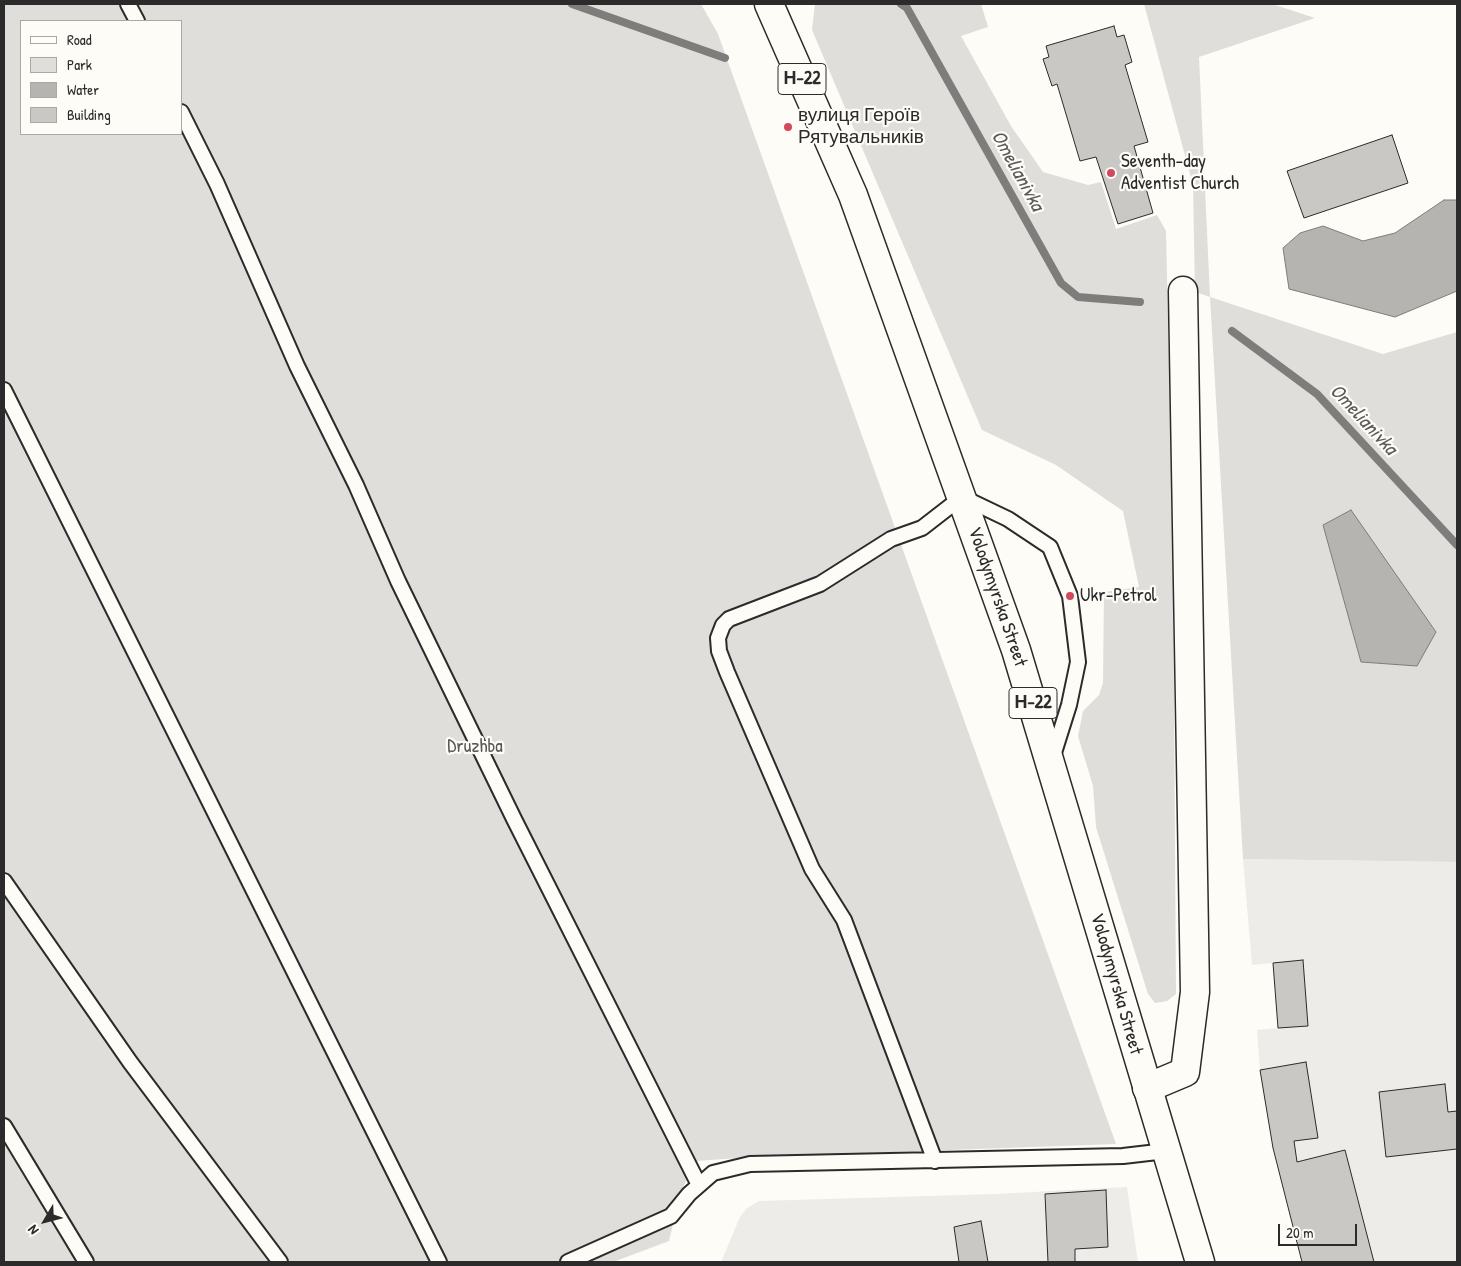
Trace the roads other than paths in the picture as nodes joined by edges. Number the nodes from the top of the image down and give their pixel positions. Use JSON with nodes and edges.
{"nodes":[{"id":1,"x":128,"y":4,"type":"edge"},
{"id":2,"x":768,"y":4,"type":"edge"},
{"id":3,"x":136,"y":20,"type":"edge"},
{"id":4,"x":182,"y":114,"type":"edge"},
{"id":5,"x":1183,"y":291,"type":"dead end"},
{"id":6,"x":4,"y":390,"type":"edge"},
{"id":7,"x":962,"y":498,"type":"junction"},
{"id":8,"x":1051,"y":762,"type":"junction"},
{"id":9,"x":4,"y":881,"type":"edge"},
{"id":10,"x":1147,"y":1088,"type":"junction"},
{"id":11,"x":4,"y":1126,"type":"edge"},
{"id":12,"x":1166,"y":1152,"type":"junction"},
{"id":13,"x":935,"y":1161,"type":"junction"},
{"id":14,"x":699,"y":1185,"type":"junction"},
{"id":15,"x":86,"y":1262,"type":"edge"},
{"id":16,"x":280,"y":1262,"type":"edge"},
{"id":17,"x":439,"y":1262,"type":"edge"},
{"id":18,"x":568,"y":1262,"type":"edge"},
{"id":19,"x":1200,"y":1262,"type":"edge"}],
"edges":[{"from":1,"to":3,"type":"lane"},
{"from":2,"to":7,"type":"main road","name":"Volodymyrska Street","number":"Н-22"},
{"from":4,"to":14,"type":"lane"},
{"from":5,"to":10,"type":"main road"},
{"from":6,"to":17,"type":"lane"},
{"from":7,"to":8,"type":"main road","name":"Volodymyrska Street","number":"Н-22"},
{"from":7,"to":8,"type":"lane"},
{"from":7,"to":13,"type":"lane"},
{"from":8,"to":10,"type":"main road","name":"Volodymyrska Street","number":"Н-22"},
{"from":9,"to":16,"type":"lane"},
{"from":10,"to":12,"type":"main road","name":"Volodymyrska Street","number":"Н-22"},
{"from":11,"to":15,"type":"lane"},
{"from":12,"to":13,"type":"lane"},
{"from":12,"to":19,"type":"main road","name":"Volodymyrska Street","number":"Н-22"},
{"from":13,"to":14,"type":"lane"},
{"from":14,"to":18,"type":"lane"}]}
